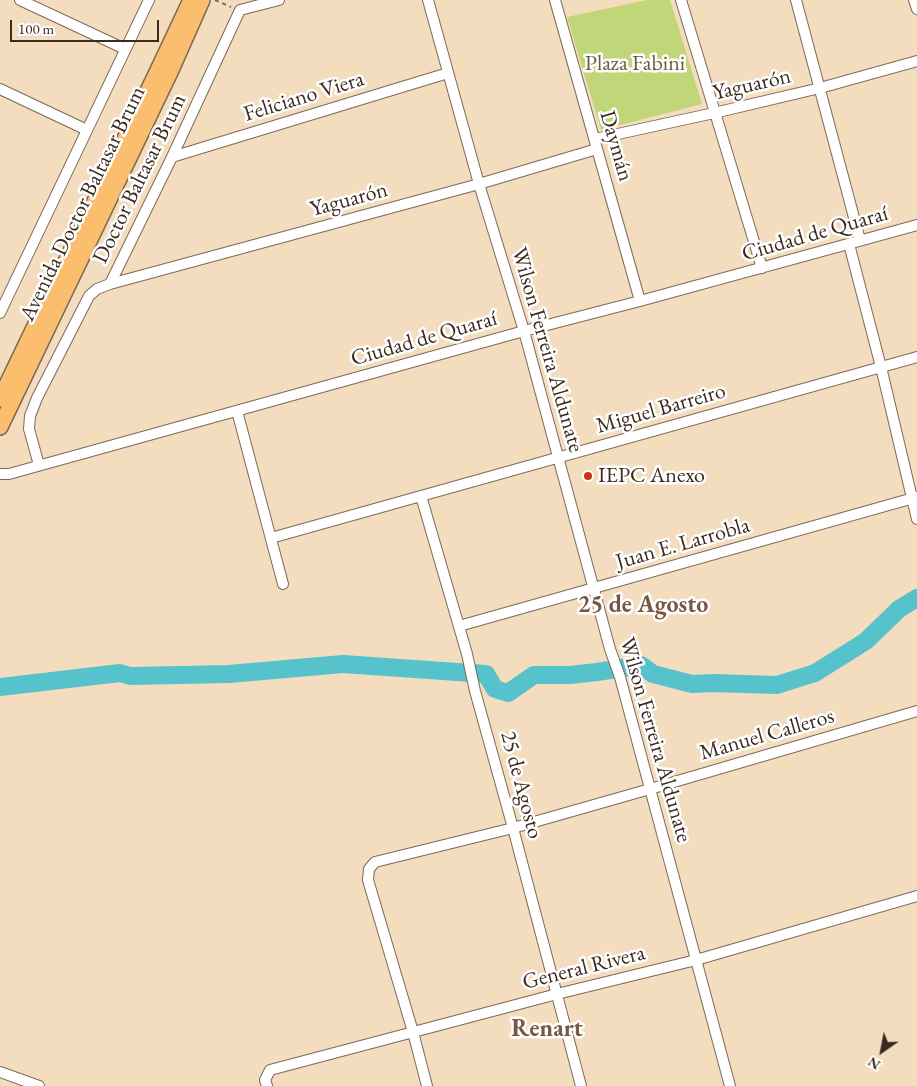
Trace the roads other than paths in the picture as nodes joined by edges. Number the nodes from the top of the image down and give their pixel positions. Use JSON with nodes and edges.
{"nodes":[{"id":1,"x":20,"y":0,"type":"edge"},
{"id":2,"x":149,"y":0,"type":"edge"},
{"id":3,"x":191,"y":0,"type":"edge"},
{"id":4,"x":202,"y":0,"type":"edge"},
{"id":5,"x":279,"y":0,"type":"edge"},
{"id":6,"x":428,"y":0,"type":"edge"},
{"id":7,"x":555,"y":0,"type":"edge"},
{"id":8,"x":680,"y":0,"type":"edge"},
{"id":9,"x":796,"y":0,"type":"edge"},
{"id":10,"x":914,"y":0,"type":"edge"},
{"id":11,"x":917,"y":9,"type":"edge"},
{"id":12,"x":125,"y":49,"type":"junction"},
{"id":13,"x":917,"y":61,"type":"edge"},
{"id":14,"x":448,"y":73,"type":"junction"},
{"id":15,"x":820,"y":88,"type":"junction"},
{"id":16,"x":0,"y":90,"type":"edge"},
{"id":17,"x":714,"y":113,"type":"junction"},
{"id":18,"x":87,"y":130,"type":"junction"},
{"id":19,"x":596,"y":144,"type":"junction"},
{"id":20,"x":172,"y":157,"type":"junction"},
{"id":21,"x":479,"y":184,"type":"junction"},
{"id":22,"x":917,"y":225,"type":"edge"},
{"id":23,"x":860,"y":240,"type":"junction"},
{"id":24,"x":849,"y":244,"type":"junction"},
{"id":25,"x":762,"y":268,"type":"junction"},
{"id":26,"x":110,"y":284,"type":"junction"},
{"id":27,"x":640,"y":301,"type":"junction"},
{"id":28,"x":0,"y":313,"type":"edge"},
{"id":29,"x":524,"y":331,"type":"junction"},
{"id":30,"x":917,"y":357,"type":"edge"},
{"id":31,"x":881,"y":367,"type":"junction"},
{"id":32,"x":0,"y":399,"type":"edge"},
{"id":33,"x":237,"y":411,"type":"junction"},
{"id":34,"x":0,"y":427,"type":"edge"},
{"id":35,"x":558,"y":457,"type":"junction"},
{"id":36,"x":39,"y":465,"type":"junction"},
{"id":37,"x":0,"y":474,"type":"edge"},
{"id":38,"x":421,"y":496,"type":"junction"},
{"id":39,"x":914,"y":498,"type":"edge"},
{"id":40,"x":917,"y":519,"type":"edge"},
{"id":41,"x":271,"y":538,"type":"junction"},
{"id":42,"x":283,"y":584,"type":"dead end"},
{"id":43,"x":593,"y":588,"type":"junction"},
{"id":44,"x":458,"y":626,"type":"junction"},
{"id":45,"x":917,"y":711,"type":"edge"},
{"id":46,"x":650,"y":789,"type":"junction"},
{"id":47,"x":513,"y":828,"type":"junction"},
{"id":48,"x":917,"y":896,"type":"edge"},
{"id":49,"x":696,"y":960,"type":"junction"},
{"id":50,"x":557,"y":994,"type":"junction"},
{"id":51,"x":413,"y":1032,"type":"junction"},
{"id":52,"x":0,"y":1072,"type":"edge"},
{"id":53,"x":266,"y":1083,"type":"edge"},
{"id":54,"x":39,"y":1086,"type":"edge"},
{"id":55,"x":427,"y":1086,"type":"edge"},
{"id":56,"x":581,"y":1086,"type":"edge"},
{"id":57,"x":730,"y":1086,"type":"edge"}],
"edges":[{"from":1,"to":12,"type":"street"},
{"from":2,"to":12,"type":"street"},
{"from":3,"to":32,"type":"main road","name":"Avenida Doctor Baltasar Brum"},
{"from":4,"to":34,"type":"main road","name":"Avenida Doctor Baltasar Brum"},
{"from":5,"to":20,"type":"street","name":"Doctor Baltasar Brum"},
{"from":6,"to":14,"type":"street","name":"Wilson Ferreira Aldunate"},
{"from":7,"to":19,"type":"street","name":"Daymán"},
{"from":8,"to":17,"type":"street"},
{"from":9,"to":15,"type":"street"},
{"from":10,"to":11,"type":"street"},
{"from":12,"to":18,"type":"street"},
{"from":13,"to":15,"type":"street","name":"Yaguarón"},
{"from":14,"to":20,"type":"street","name":"Feliciano Viera"},
{"from":14,"to":21,"type":"street","name":"Wilson Ferreira Aldunate"},
{"from":15,"to":17,"type":"street","name":"Yaguarón"},
{"from":15,"to":23,"type":"street"},
{"from":16,"to":18,"type":"street"},
{"from":17,"to":19,"type":"street","name":"Yaguarón"},
{"from":17,"to":25,"type":"street"},
{"from":18,"to":28,"type":"street"},
{"from":19,"to":21,"type":"street","name":"Yaguarón"},
{"from":19,"to":27,"type":"street","name":"Daymán"},
{"from":20,"to":26,"type":"street","name":"Doctor Baltasar Brum"},
{"from":21,"to":26,"type":"street","name":"Yaguarón"},
{"from":21,"to":29,"type":"street","name":"Wilson Ferreira Aldunate"},
{"from":22,"to":23,"type":"street","name":"Ciudad de Quaraí"},
{"from":23,"to":24,"type":"street","name":"Ciudad de Quaraí"},
{"from":24,"to":25,"type":"street","name":"Ciudad de Quaraí"},
{"from":24,"to":31,"type":"street"},
{"from":25,"to":27,"type":"street","name":"Ciudad de Quaraí"},
{"from":26,"to":36,"type":"street","name":"Doctor Baltasar Brum"},
{"from":27,"to":29,"type":"street","name":"Ciudad de Quaraí"},
{"from":29,"to":33,"type":"street","name":"Ciudad de Quaraí"},
{"from":29,"to":35,"type":"street","name":"Wilson Ferreira Aldunate"},
{"from":30,"to":31,"type":"street","name":"Miguel Barreiro"},
{"from":31,"to":35,"type":"street","name":"Miguel Barreiro"},
{"from":31,"to":39,"type":"street"},
{"from":33,"to":36,"type":"street","name":"Ciudad de Quaraí"},
{"from":33,"to":41,"type":"street"},
{"from":35,"to":38,"type":"street","name":"Miguel Barreiro"},
{"from":35,"to":43,"type":"street","name":"Wilson Ferreira Aldunate"},
{"from":36,"to":37,"type":"street","name":"Ciudad de Quaraí"},
{"from":38,"to":41,"type":"street","name":"Miguel Barreiro"},
{"from":38,"to":44,"type":"street","name":"25 de Agosto"},
{"from":39,"to":40,"type":"street"},
{"from":39,"to":43,"type":"street","name":"Juan E. Larrobla"},
{"from":41,"to":42,"type":"street"},
{"from":43,"to":44,"type":"street","name":"Juan E. Larrobla"},
{"from":43,"to":46,"type":"street","name":"Wilson Ferreira Aldunate"},
{"from":44,"to":47,"type":"street","name":"25 de Agosto"},
{"from":45,"to":46,"type":"street","name":"Manuel Calleros"},
{"from":46,"to":47,"type":"street","name":"Manuel Calleros"},
{"from":46,"to":49,"type":"street","name":"Wilson Ferreira Aldunate"},
{"from":47,"to":50,"type":"street","name":"25 de Agosto"},
{"from":47,"to":51,"type":"street","name":"Manuel Calleros"},
{"from":48,"to":49,"type":"street","name":"General Rivera"},
{"from":49,"to":50,"type":"street","name":"General Rivera"},
{"from":49,"to":57,"type":"street","name":"Wilson Ferreira Aldunate"},
{"from":50,"to":51,"type":"street","name":"General Rivera"},
{"from":50,"to":56,"type":"street","name":"25 de Agosto"},
{"from":51,"to":53,"type":"street","name":"General Rivera"},
{"from":51,"to":55,"type":"street"},
{"from":52,"to":54,"type":"street"}]}
